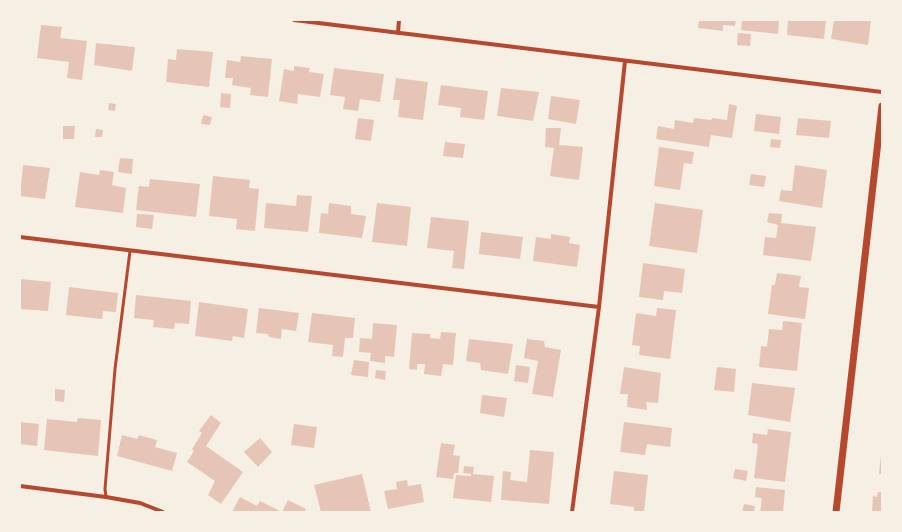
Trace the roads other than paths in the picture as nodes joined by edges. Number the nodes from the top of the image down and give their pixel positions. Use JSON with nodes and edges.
{"nodes":[{"id":1,"x":294,"y":20,"type":"edge"},
{"id":2,"x":399,"y":20,"type":"edge"},
{"id":3,"x":398,"y":33,"type":"junction"},
{"id":4,"x":625,"y":61,"type":"junction"},
{"id":5,"x":882,"y":92,"type":"edge"},
{"id":6,"x":882,"y":106,"type":"edge"},
{"id":7,"x":20,"y":237,"type":"edge"},
{"id":8,"x":130,"y":251,"type":"junction"},
{"id":9,"x":599,"y":307,"type":"junction"},
{"id":10,"x":20,"y":486,"type":"edge"},
{"id":11,"x":106,"y":497,"type":"junction"},
{"id":12,"x":163,"y":512,"type":"edge"},
{"id":13,"x":572,"y":512,"type":"edge"},
{"id":14,"x":836,"y":512,"type":"edge"}],
"edges":[{"from":1,"to":3,"type":"street"},
{"from":2,"to":3,"type":"street"},
{"from":3,"to":4,"type":"street"},
{"from":4,"to":5,"type":"street"},
{"from":4,"to":9,"type":"street"},
{"from":6,"to":14,"type":"street"},
{"from":7,"to":8,"type":"street"},
{"from":8,"to":9,"type":"street"},
{"from":8,"to":11,"type":"lane"},
{"from":9,"to":13,"type":"street"},
{"from":10,"to":11,"type":"street"},
{"from":11,"to":12,"type":"street"}]}
